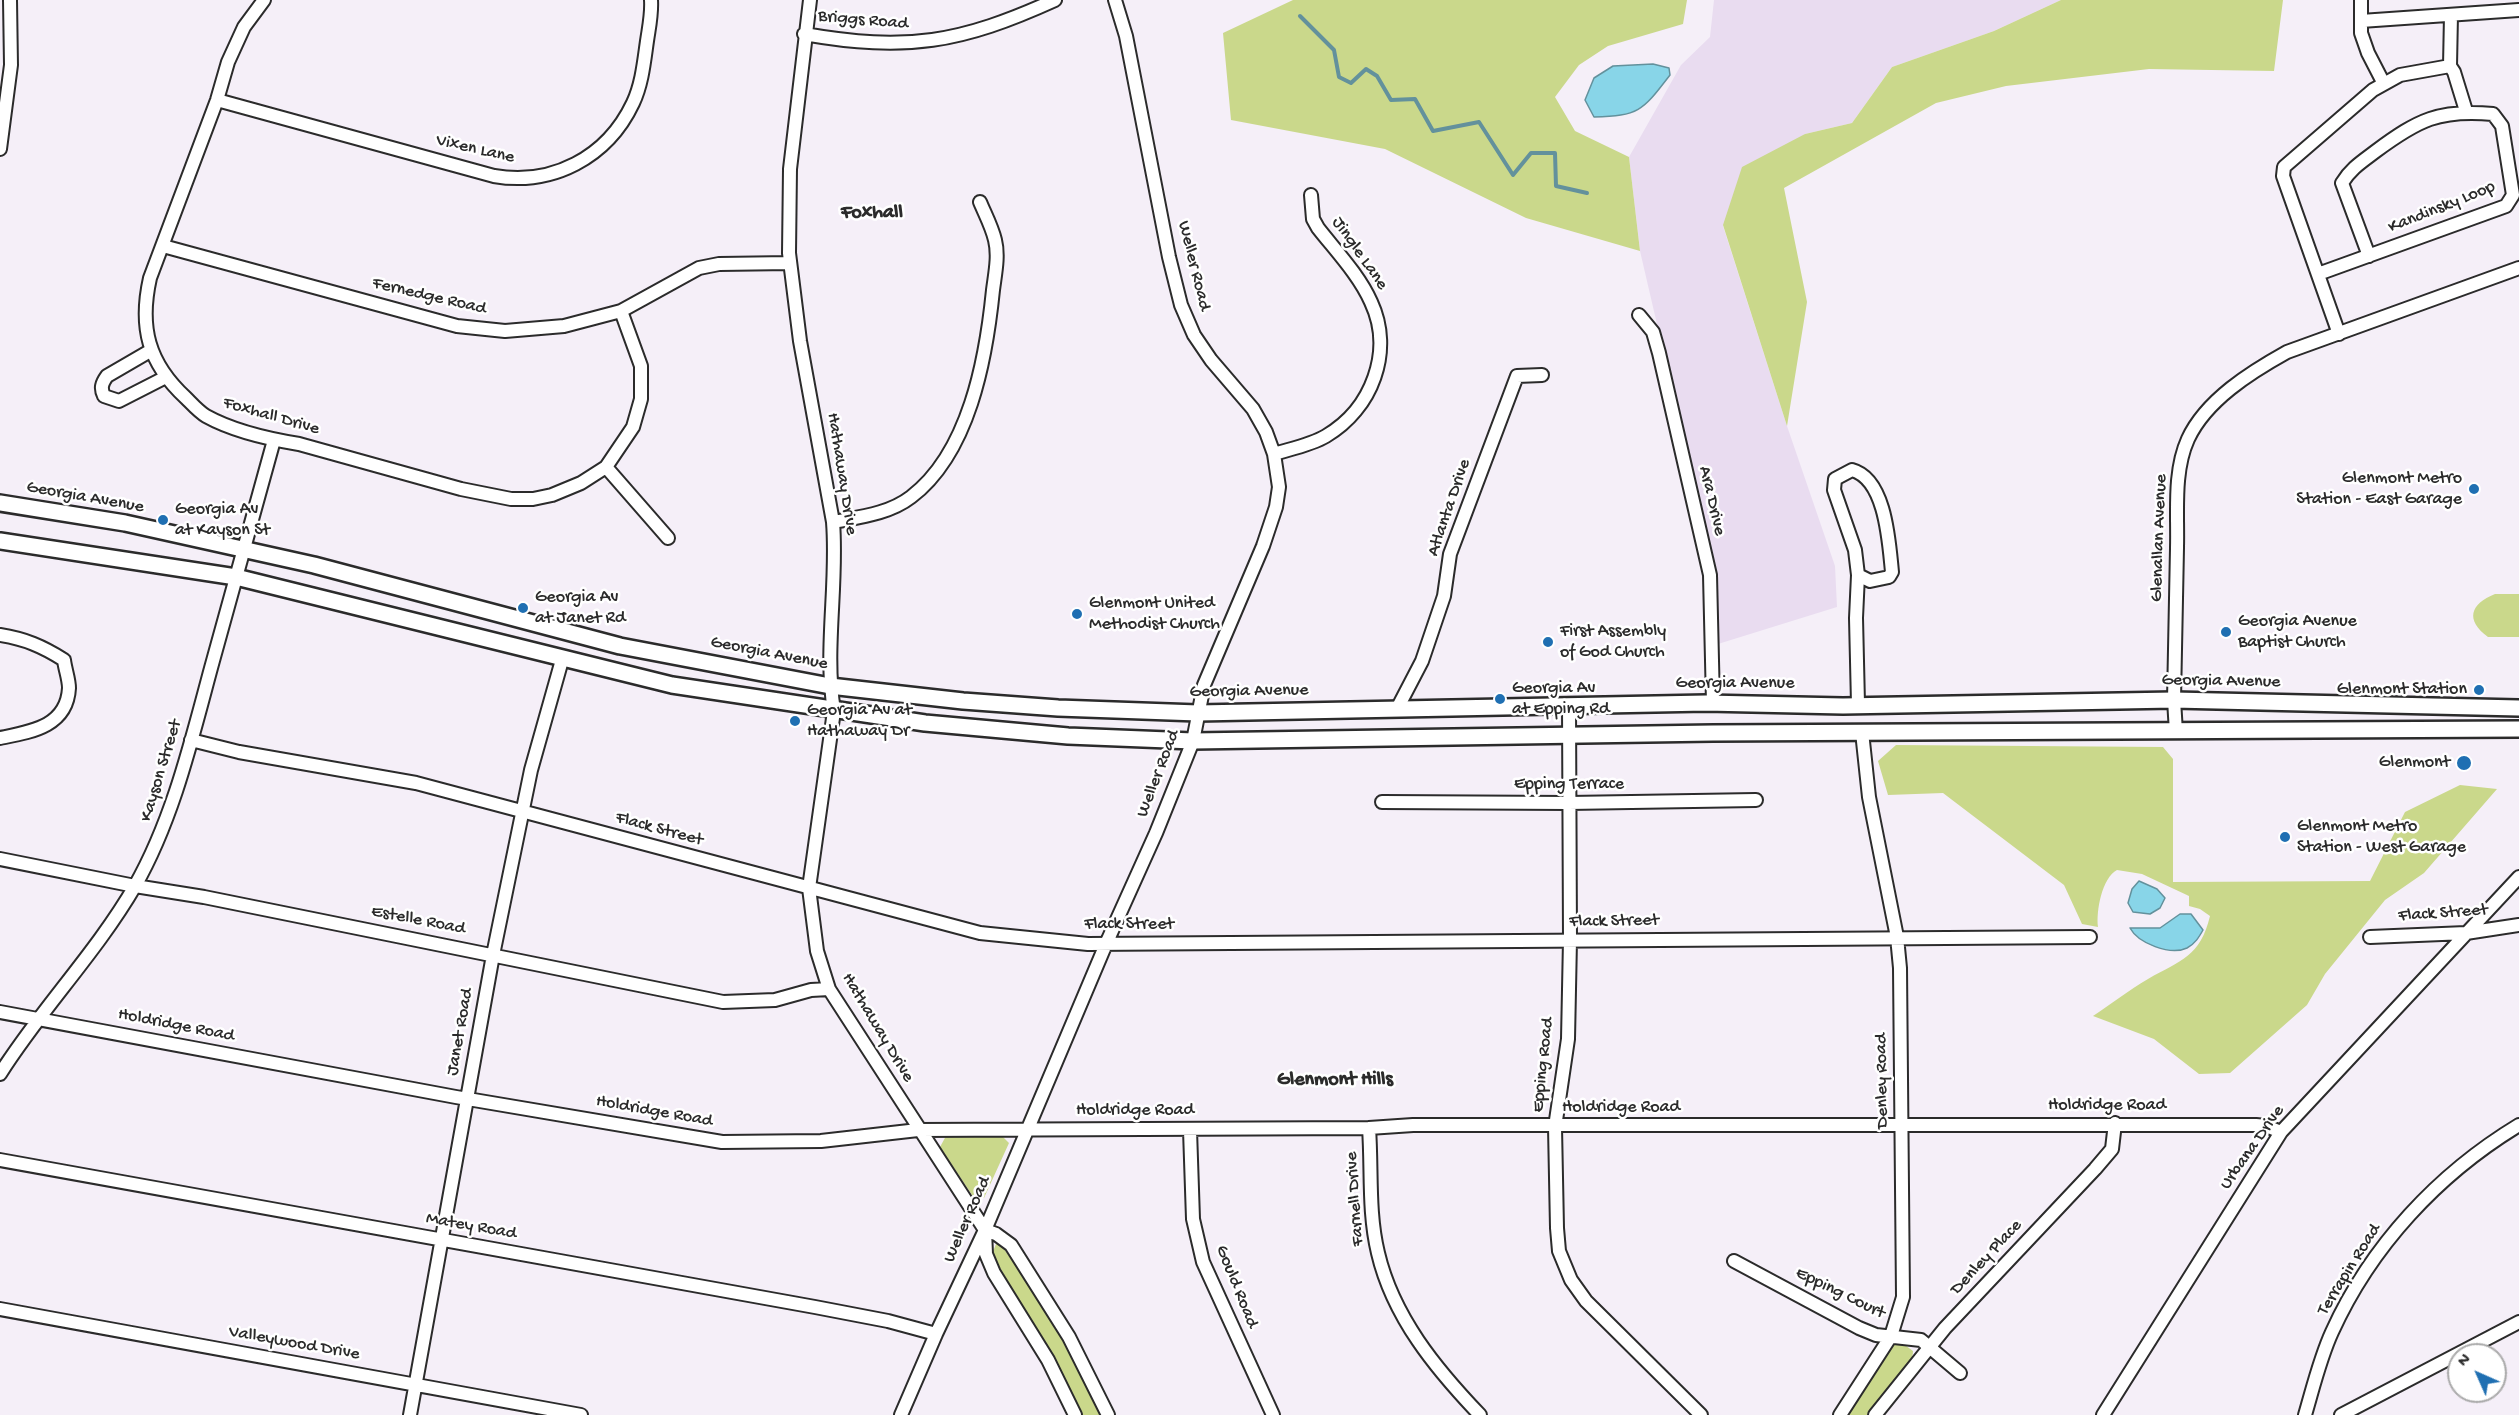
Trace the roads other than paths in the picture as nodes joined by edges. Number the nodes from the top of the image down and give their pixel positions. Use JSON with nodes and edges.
{"nodes":[{"id":1,"x":10,"y":0,"type":"edge"},
{"id":2,"x":264,"y":0,"type":"edge"},
{"id":3,"x":651,"y":0,"type":"edge"},
{"id":4,"x":810,"y":0,"type":"edge"},
{"id":5,"x":1055,"y":0,"type":"edge"},
{"id":6,"x":1115,"y":0,"type":"edge"},
{"id":7,"x":2361,"y":0,"type":"edge"},
{"id":8,"x":2519,"y":10,"type":"edge"},
{"id":9,"x":2451,"y":15,"type":"junction"},
{"id":10,"x":2361,"y":21,"type":"junction"},
{"id":11,"x":804,"y":34,"type":"junction"},
{"id":12,"x":2450,"y":66,"type":"junction"},
{"id":13,"x":2384,"y":84,"type":"junction"},
{"id":14,"x":217,"y":100,"type":"junction"},
{"id":15,"x":2466,"y":111,"type":"junction"},
{"id":16,"x":0,"y":149,"type":"edge"},
{"id":17,"x":1311,"y":195,"type":"dead end"},
{"id":18,"x":980,"y":202,"type":"dead end"},
{"id":19,"x":162,"y":246,"type":"junction"},
{"id":20,"x":2369,"y":256,"type":"junction"},
{"id":21,"x":790,"y":263,"type":"junction"},
{"id":22,"x":2519,"y":268,"type":"edge"},
{"id":23,"x":2318,"y":274,"type":"junction"},
{"id":24,"x":621,"y":311,"type":"junction"},
{"id":25,"x":1640,"y":315,"type":"dead end"},
{"id":26,"x":2339,"y":334,"type":"junction"},
{"id":27,"x":150,"y":351,"type":"junction"},
{"id":28,"x":1542,"y":375,"type":"dead end"},
{"id":29,"x":166,"y":377,"type":"junction"},
{"id":30,"x":274,"y":440,"type":"junction"},
{"id":31,"x":1274,"y":454,"type":"junction"},
{"id":32,"x":606,"y":467,"type":"junction"},
{"id":33,"x":0,"y":503,"type":"edge"},
{"id":34,"x":833,"y":522,"type":"junction"},
{"id":35,"x":668,"y":538,"type":"dead end"},
{"id":36,"x":0,"y":541,"type":"edge"},
{"id":37,"x":244,"y":549,"type":"junction"},
{"id":38,"x":1858,"y":575,"type":"junction"},
{"id":39,"x":236,"y":577,"type":"junction"},
{"id":40,"x":0,"y":635,"type":"edge"},
{"id":41,"x":562,"y":660,"type":"junction"},
{"id":42,"x":830,"y":686,"type":"junction"},
{"id":43,"x":2174,"y":700,"type":"junction"},
{"id":44,"x":1713,"y":703,"type":"junction"},
{"id":45,"x":1858,"y":704,"type":"junction"},
{"id":46,"x":1569,"y":706,"type":"junction"},
{"id":47,"x":2519,"y":708,"type":"edge"},
{"id":48,"x":1397,"y":709,"type":"junction"},
{"id":49,"x":834,"y":711,"type":"junction"},
{"id":50,"x":1198,"y":713,"type":"junction"},
{"id":51,"x":2519,"y":729,"type":"edge"},
{"id":52,"x":1862,"y":732,"type":"junction"},
{"id":53,"x":2176,"y":732,"type":"junction"},
{"id":54,"x":1569,"y":735,"type":"junction"},
{"id":55,"x":0,"y":738,"type":"edge"},
{"id":56,"x":191,"y":740,"type":"junction"},
{"id":57,"x":1193,"y":741,"type":"junction"},
{"id":58,"x":1756,"y":800,"type":"dead end"},
{"id":59,"x":1382,"y":802,"type":"dead end"},
{"id":60,"x":1569,"y":803,"type":"junction"},
{"id":61,"x":522,"y":812,"type":"junction"},
{"id":62,"x":0,"y":859,"type":"edge"},
{"id":63,"x":2519,"y":877,"type":"edge"},
{"id":64,"x":135,"y":886,"type":"junction"},
{"id":65,"x":809,"y":888,"type":"junction"},
{"id":66,"x":2519,"y":925,"type":"edge"},
{"id":67,"x":2466,"y":933,"type":"junction"},
{"id":68,"x":1897,"y":937,"type":"junction"},
{"id":69,"x":2090,"y":937,"type":"dead end"},
{"id":70,"x":2370,"y":937,"type":"dead end"},
{"id":71,"x":1570,"y":940,"type":"junction"},
{"id":72,"x":1106,"y":944,"type":"junction"},
{"id":73,"x":493,"y":955,"type":"junction"},
{"id":74,"x":829,"y":989,"type":"junction"},
{"id":75,"x":0,"y":1012,"type":"edge"},
{"id":76,"x":40,"y":1019,"type":"junction"},
{"id":77,"x":0,"y":1074,"type":"edge"},
{"id":78,"x":467,"y":1099,"type":"junction"},
{"id":79,"x":2115,"y":1123,"type":"junction"},
{"id":80,"x":1902,"y":1124,"type":"junction"},
{"id":81,"x":2519,"y":1125,"type":"edge"},
{"id":82,"x":1555,"y":1127,"type":"junction"},
{"id":83,"x":1027,"y":1128,"type":"junction"},
{"id":84,"x":1369,"y":1128,"type":"junction"},
{"id":85,"x":1190,"y":1130,"type":"junction"},
{"id":86,"x":918,"y":1131,"type":"junction"},
{"id":87,"x":2281,"y":1132,"type":"junction"},
{"id":88,"x":0,"y":1160,"type":"edge"},
{"id":89,"x":985,"y":1230,"type":"junction"},
{"id":90,"x":442,"y":1239,"type":"junction"},
{"id":91,"x":1734,"y":1261,"type":"dead end"},
{"id":92,"x":0,"y":1309,"type":"edge"},
{"id":93,"x":2519,"y":1322,"type":"edge"},
{"id":94,"x":936,"y":1334,"type":"junction"},
{"id":95,"x":1891,"y":1336,"type":"junction"},
{"id":96,"x":1931,"y":1347,"type":"junction"},
{"id":97,"x":1960,"y":1373,"type":"dead end"},
{"id":98,"x":415,"y":1385,"type":"junction"},
{"id":99,"x":410,"y":1415,"type":"edge"},
{"id":100,"x":581,"y":1415,"type":"edge"},
{"id":101,"x":901,"y":1415,"type":"edge"},
{"id":102,"x":1075,"y":1415,"type":"edge"},
{"id":103,"x":1108,"y":1415,"type":"edge"},
{"id":104,"x":1273,"y":1415,"type":"edge"},
{"id":105,"x":1480,"y":1415,"type":"edge"},
{"id":106,"x":1701,"y":1415,"type":"edge"},
{"id":107,"x":1840,"y":1415,"type":"edge"},
{"id":108,"x":1875,"y":1415,"type":"edge"},
{"id":109,"x":2103,"y":1415,"type":"edge"},
{"id":110,"x":2305,"y":1415,"type":"edge"},
{"id":111,"x":2341,"y":1415,"type":"edge"}],
"edges":[{"from":1,"to":16,"type":"street"},
{"from":2,"to":14,"type":"street","name":"Foxhall Drive"},
{"from":3,"to":14,"type":"street","name":"Vixen Lane"},
{"from":4,"to":11,"type":"street","name":"Hathaway Drive"},
{"from":5,"to":11,"type":"street","name":"Briggs Road"},
{"from":6,"to":31,"type":"street","name":"Weller Road"},
{"from":7,"to":10,"type":"street"},
{"from":8,"to":9,"type":"street"},
{"from":9,"to":10,"type":"street"},
{"from":9,"to":12,"type":"street"},
{"from":10,"to":13,"type":"street"},
{"from":11,"to":21,"type":"street","name":"Hathaway Drive"},
{"from":12,"to":13,"type":"street"},
{"from":12,"to":15,"type":"street"},
{"from":13,"to":23,"type":"street"},
{"from":14,"to":19,"type":"street","name":"Foxhall Drive"},
{"from":15,"to":20,"type":"street","name":"Kandinsky Loop"},
{"from":15,"to":20,"type":"street","name":"Kandinsky Loop"},
{"from":17,"to":31,"type":"street","name":"Jingle Lane"},
{"from":18,"to":34,"type":"street"},
{"from":19,"to":24,"type":"street","name":"Fernedge Road"},
{"from":19,"to":27,"type":"street","name":"Foxhall Drive"},
{"from":20,"to":23,"type":"street","name":"Kandinsky Loop"},
{"from":21,"to":24,"type":"street","name":"Fernedge Road"},
{"from":21,"to":34,"type":"street","name":"Hathaway Drive"},
{"from":22,"to":26,"type":"street","name":"Glenallan Avenue"},
{"from":23,"to":26,"type":"street"},
{"from":24,"to":32,"type":"street","name":"Foxhall Drive"},
{"from":25,"to":44,"type":"street","name":"Ara Drive"},
{"from":26,"to":43,"type":"street","name":"Glenallan Avenue"},
{"from":27,"to":29,"type":"street","name":"Foxhall Drive"},
{"from":27,"to":29,"type":"street"},
{"from":28,"to":48,"type":"street","name":"Atlanta Drive"},
{"from":29,"to":30,"type":"street","name":"Foxhall Drive"},
{"from":30,"to":32,"type":"street","name":"Foxhall Drive"},
{"from":30,"to":37,"type":"street","name":"Kayson Street"},
{"from":31,"to":50,"type":"street","name":"Weller Road"},
{"from":32,"to":35,"type":"street"},
{"from":33,"to":37,"type":"main road","name":"Georgia Avenue"},
{"from":34,"to":42,"type":"street","name":"Hathaway Drive"},
{"from":36,"to":39,"type":"main road"},
{"from":37,"to":39,"type":"street","name":"Kayson Street"},
{"from":37,"to":42,"type":"main road","name":"Georgia Avenue"},
{"from":38,"to":38,"type":"street"},
{"from":38,"to":45,"type":"street"},
{"from":39,"to":41,"type":"main road"},
{"from":39,"to":56,"type":"street","name":"Kayson Street"},
{"from":40,"to":55,"type":"street"},
{"from":41,"to":49,"type":"main road"},
{"from":41,"to":61,"type":"street","name":"Janet Road"},
{"from":42,"to":49,"type":"street","name":"Hathaway Drive"},
{"from":42,"to":50,"type":"main road","name":"Georgia Avenue"},
{"from":43,"to":45,"type":"main road","name":"Georgia Avenue"},
{"from":43,"to":47,"type":"main road","name":"Georgia Avenue"},
{"from":43,"to":53,"type":"street","name":"Glenallan Avenue"},
{"from":44,"to":45,"type":"main road","name":"Georgia Avenue"},
{"from":44,"to":46,"type":"main road","name":"Georgia Avenue"},
{"from":46,"to":48,"type":"main road","name":"Georgia Avenue"},
{"from":46,"to":54,"type":"street","name":"Epping Road"},
{"from":48,"to":50,"type":"main road","name":"Georgia Avenue"},
{"from":49,"to":57,"type":"main road"},
{"from":49,"to":65,"type":"street","name":"Hathaway Drive"},
{"from":50,"to":57,"type":"street","name":"Weller Road"},
{"from":51,"to":53,"type":"main road"},
{"from":52,"to":53,"type":"main road"},
{"from":52,"to":54,"type":"main road"},
{"from":52,"to":68,"type":"street","name":"Denley Road"},
{"from":54,"to":57,"type":"main road"},
{"from":54,"to":60,"type":"street","name":"Epping Road"},
{"from":56,"to":61,"type":"street","name":"Flack Street"},
{"from":56,"to":64,"type":"street","name":"Kayson Street"},
{"from":57,"to":72,"type":"street","name":"Weller Road"},
{"from":58,"to":60,"type":"street","name":"Epping Terrace"},
{"from":59,"to":60,"type":"street","name":"Epping Terrace"},
{"from":60,"to":71,"type":"street","name":"Epping Road"},
{"from":61,"to":65,"type":"street","name":"Flack Street"},
{"from":61,"to":73,"type":"street","name":"Janet Road"},
{"from":62,"to":64,"type":"street","name":"Estelle Road"},
{"from":63,"to":67,"type":"street","name":"Urbana Drive"},
{"from":64,"to":73,"type":"street","name":"Estelle Road"},
{"from":64,"to":76,"type":"street","name":"Kayson Street"},
{"from":65,"to":72,"type":"street","name":"Flack Street"},
{"from":65,"to":74,"type":"street","name":"Hathaway Drive"},
{"from":66,"to":67,"type":"street","name":"Flack Street"},
{"from":67,"to":70,"type":"street","name":"Flack Street"},
{"from":67,"to":87,"type":"street","name":"Urbana Drive"},
{"from":68,"to":69,"type":"street","name":"Flack Street"},
{"from":68,"to":71,"type":"street","name":"Flack Street"},
{"from":68,"to":80,"type":"street","name":"Denley Road"},
{"from":71,"to":72,"type":"street","name":"Flack Street"},
{"from":71,"to":82,"type":"street","name":"Epping Road"},
{"from":72,"to":83,"type":"street","name":"Weller Road"},
{"from":73,"to":74,"type":"street","name":"Estelle Road"},
{"from":73,"to":78,"type":"street","name":"Janet Road"},
{"from":74,"to":86,"type":"street","name":"Hathaway Drive"},
{"from":75,"to":76,"type":"street","name":"Holdridge Road"},
{"from":76,"to":77,"type":"street","name":"Kayson Street"},
{"from":76,"to":78,"type":"street","name":"Holdridge Road"},
{"from":78,"to":86,"type":"street","name":"Holdridge Road"},
{"from":78,"to":90,"type":"street","name":"Janet Road"},
{"from":79,"to":80,"type":"street","name":"Holdridge Road"},
{"from":79,"to":87,"type":"street","name":"Holdridge Road"},
{"from":79,"to":96,"type":"street","name":"Denley Place"},
{"from":80,"to":82,"type":"street","name":"Holdridge Road"},
{"from":80,"to":95,"type":"street","name":"Denley Road"},
{"from":81,"to":110,"type":"street","name":"Terrapin Road"},
{"from":82,"to":84,"type":"street","name":"Holdridge Road"},
{"from":82,"to":106,"type":"street","name":"Epping Road"},
{"from":83,"to":85,"type":"street","name":"Holdridge Road"},
{"from":83,"to":86,"type":"street","name":"Holdridge Road"},
{"from":83,"to":89,"type":"street","name":"Weller Road"},
{"from":84,"to":85,"type":"street","name":"Holdridge Road"},
{"from":84,"to":105,"type":"street","name":"Farnell Drive"},
{"from":85,"to":104,"type":"street","name":"Gould Road"},
{"from":86,"to":89,"type":"street","name":"Hathaway Drive"},
{"from":87,"to":109,"type":"street","name":"Urbana Drive"},
{"from":88,"to":90,"type":"street","name":"Matey Road"},
{"from":89,"to":94,"type":"street","name":"Weller Road"},
{"from":89,"to":102,"type":"street","name":"Hathaway Drive"},
{"from":89,"to":103,"type":"street","name":"Hathaway Drive"},
{"from":90,"to":94,"type":"street","name":"Matey Road"},
{"from":90,"to":98,"type":"street","name":"Janet Road"},
{"from":91,"to":95,"type":"street","name":"Epping Court"},
{"from":92,"to":98,"type":"street","name":"Valleywood Drive"},
{"from":93,"to":111,"type":"street"},
{"from":94,"to":101,"type":"street","name":"Weller Road"},
{"from":95,"to":96,"type":"street","name":"Epping Court"},
{"from":95,"to":107,"type":"street","name":"Denley Road"},
{"from":96,"to":97,"type":"street","name":"Epping Court"},
{"from":96,"to":108,"type":"street","name":"Denley Place"},
{"from":98,"to":99,"type":"street","name":"Janet Road"},
{"from":98,"to":100,"type":"street","name":"Valleywood Drive"}]}
